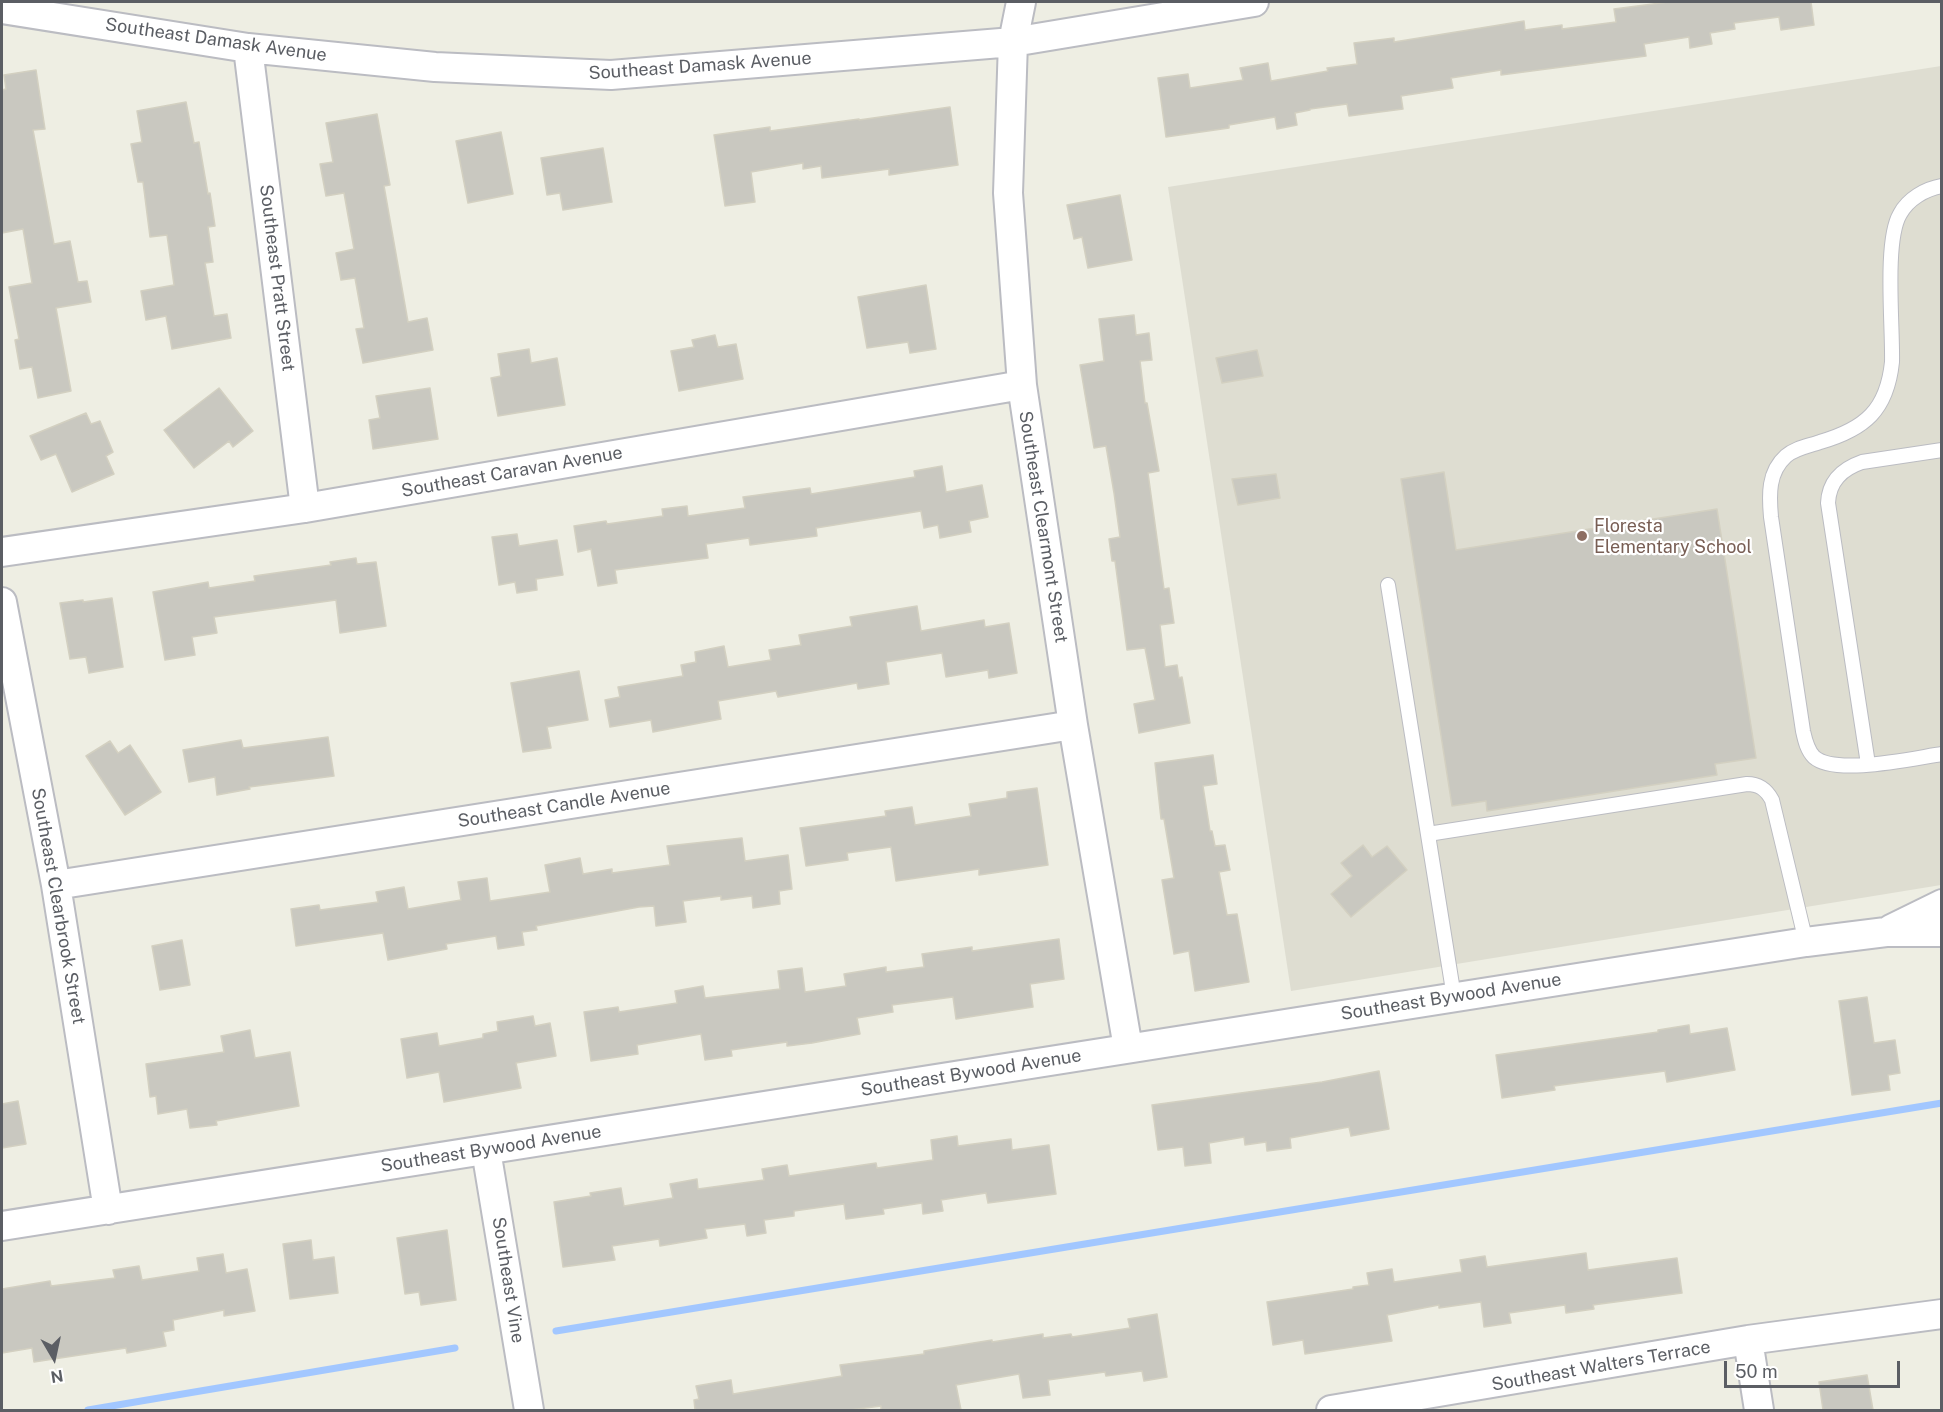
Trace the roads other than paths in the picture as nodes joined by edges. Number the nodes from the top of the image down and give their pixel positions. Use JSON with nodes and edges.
{"nodes":[{"id":1,"x":1021,"y":2,"type":"edge"},
{"id":2,"x":1254,"y":2,"type":"edge"},
{"id":3,"x":2,"y":9,"type":"edge"},
{"id":4,"x":1013,"y":42,"type":"junction"},
{"id":5,"x":248,"y":48,"type":"junction"},
{"id":6,"x":1941,"y":186,"type":"edge"},
{"id":7,"x":1022,"y":385,"type":"junction"},
{"id":8,"x":1941,"y":450,"type":"edge"},
{"id":9,"x":305,"y":508,"type":"junction"},
{"id":10,"x":2,"y":552,"type":"edge"},
{"id":11,"x":1388,"y":585,"type":"dead end"},
{"id":12,"x":2,"y":602,"type":"edge"},
{"id":13,"x":1072,"y":725,"type":"junction"},
{"id":14,"x":1941,"y":754,"type":"edge"},
{"id":15,"x":1868,"y":764,"type":"junction"},
{"id":16,"x":1428,"y":834,"type":"junction"},
{"id":17,"x":56,"y":885,"type":"junction"},
{"id":18,"x":1941,"y":904,"type":"edge"},
{"id":19,"x":1886,"y":932,"type":"junction"},
{"id":20,"x":1941,"y":933,"type":"edge"},
{"id":21,"x":1806,"y":942,"type":"junction"},
{"id":22,"x":1454,"y":997,"type":"junction"},
{"id":23,"x":1128,"y":1048,"type":"junction"},
{"id":24,"x":486,"y":1150,"type":"junction"},
{"id":25,"x":108,"y":1210,"type":"junction"},
{"id":26,"x":2,"y":1226,"type":"edge"},
{"id":27,"x":1941,"y":1314,"type":"edge"},
{"id":28,"x":1748,"y":1340,"type":"junction"},
{"id":29,"x":1421,"y":1404,"type":"edge"},
{"id":30,"x":529,"y":1410,"type":"edge"},
{"id":31,"x":1331,"y":1410,"type":"edge"},
{"id":32,"x":1759,"y":1410,"type":"edge"}],
"edges":[{"from":1,"to":4,"type":"street","name":"Southeast Clearmont Street"},
{"from":2,"to":4,"type":"street","name":"Southeast Damask Avenue"},
{"from":3,"to":5,"type":"street","name":"Southeast Damask Avenue"},
{"from":4,"to":5,"type":"street","name":"Southeast Damask Avenue"},
{"from":4,"to":7,"type":"street","name":"Southeast Clearmont Street"},
{"from":5,"to":9,"type":"street","name":"Southeast Pratt Street"},
{"from":6,"to":15,"type":"lane"},
{"from":7,"to":9,"type":"street","name":"Southeast Caravan Avenue"},
{"from":7,"to":13,"type":"street","name":"Southeast Clearmont Street"},
{"from":8,"to":15,"type":"lane"},
{"from":9,"to":10,"type":"street","name":"Southeast Caravan Avenue"},
{"from":11,"to":16,"type":"lane"},
{"from":12,"to":17,"type":"street","name":"Southeast Clearbrook Street"},
{"from":13,"to":17,"type":"street","name":"Southeast Candle Avenue"},
{"from":13,"to":23,"type":"street","name":"Southeast Clearmont Street"},
{"from":14,"to":15,"type":"lane"},
{"from":16,"to":21,"type":"lane"},
{"from":16,"to":22,"type":"lane"},
{"from":17,"to":25,"type":"street","name":"Southeast Clearbrook Street"},
{"from":18,"to":19,"type":"street"},
{"from":19,"to":20,"type":"street","name":"Southeast Bywood Avenue"},
{"from":19,"to":21,"type":"street","name":"Southeast Bywood Avenue"},
{"from":21,"to":22,"type":"street","name":"Southeast Bywood Avenue"},
{"from":22,"to":23,"type":"street","name":"Southeast Bywood Avenue"},
{"from":23,"to":24,"type":"street","name":"Southeast Bywood Avenue"},
{"from":24,"to":25,"type":"street","name":"Southeast Bywood Avenue"},
{"from":24,"to":30,"type":"street","name":"Southeast Vine"},
{"from":25,"to":26,"type":"street","name":"Southeast Bywood Avenue"},
{"from":27,"to":28,"type":"street","name":"Southeast Walters Terrace"},
{"from":28,"to":29,"type":"street","name":"Southeast Walters Terrace"},
{"from":28,"to":32,"type":"street"},
{"from":29,"to":31,"type":"street","name":"Southeast Walters Terrace"}]}
